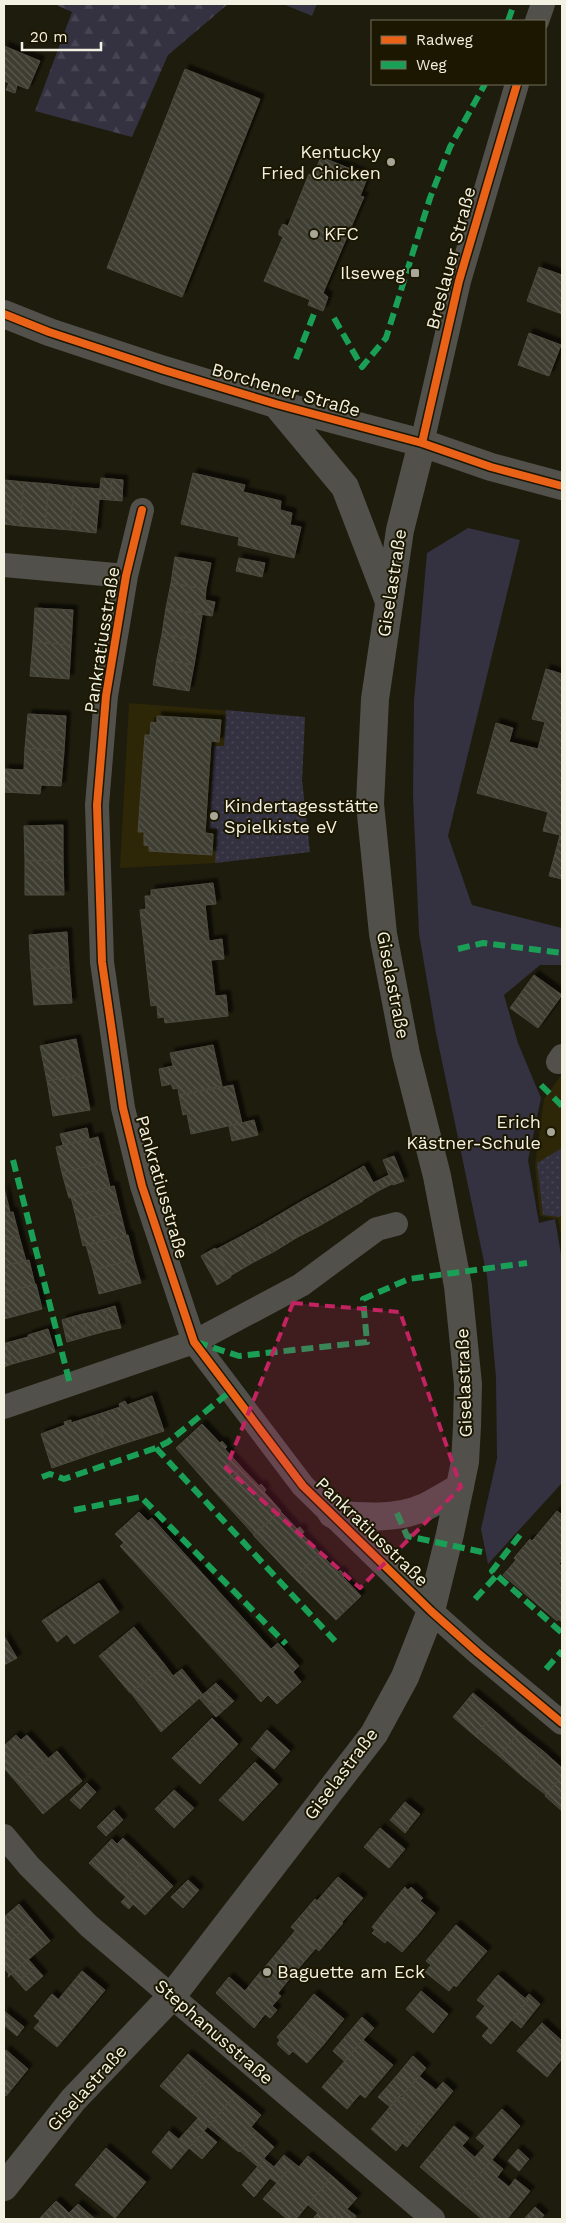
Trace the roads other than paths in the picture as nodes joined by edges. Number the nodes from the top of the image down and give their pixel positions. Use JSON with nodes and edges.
{"nodes":[{"id":1,"x":543,"y":4,"type":"edge"},
{"id":2,"x":537,"y":20,"type":"edge"},
{"id":3,"x":517,"y":85,"type":"edge"},
{"id":4,"x":4,"y":314,"type":"edge"},
{"id":5,"x":276,"y":404,"type":"junction"},
{"id":6,"x":422,"y":443,"type":"junction"},
{"id":7,"x":562,"y":486,"type":"edge"},
{"id":8,"x":142,"y":510,"type":"dead end"},
{"id":9,"x":4,"y":565,"type":"edge"},
{"id":10,"x":126,"y":576,"type":"junction"},
{"id":11,"x":389,"y":602,"type":"junction"},
{"id":12,"x":396,"y":1224,"type":"dead end"},
{"id":13,"x":194,"y":1342,"type":"junction"},
{"id":14,"x":4,"y":1407,"type":"edge"},
{"id":15,"x":460,"y":1487,"type":"junction"},
{"id":16,"x":332,"y":1514,"type":"junction"},
{"id":17,"x":431,"y":1611,"type":"junction"},
{"id":18,"x":562,"y":1723,"type":"edge"},
{"id":19,"x":4,"y":1836,"type":"edge"},
{"id":20,"x":172,"y":1996,"type":"junction"},
{"id":21,"x":4,"y":2187,"type":"edge"},
{"id":22,"x":433,"y":2219,"type":"edge"}],
"edges":[{"from":1,"to":2,"type":"street"},
{"from":3,"to":6,"type":"street","name":"Breslauer Straße"},
{"from":4,"to":5,"type":"main road","name":"Borchener Straße"},
{"from":5,"to":6,"type":"main road","name":"Borchener Straße"},
{"from":5,"to":11,"type":"main road"},
{"from":6,"to":7,"type":"main road","name":"Borchener Straße"},
{"from":6,"to":11,"type":"main road","name":"Giselastraße"},
{"from":8,"to":10,"type":"street","name":"Pankratiusstraße"},
{"from":9,"to":10,"type":"street"},
{"from":10,"to":13,"type":"street","name":"Pankratiusstraße"},
{"from":11,"to":15,"type":"main road","name":"Giselastraße"},
{"from":12,"to":13,"type":"street"},
{"from":13,"to":14,"type":"street"},
{"from":13,"to":16,"type":"street","name":"Pankratiusstraße"},
{"from":15,"to":16,"type":"main road"},
{"from":15,"to":17,"type":"main road","name":"Giselastraße"},
{"from":16,"to":17,"type":"street","name":"Pankratiusstraße"},
{"from":17,"to":18,"type":"street","name":"Pankratiusstraße"},
{"from":17,"to":20,"type":"main road","name":"Giselastraße"},
{"from":19,"to":20,"type":"street","name":"Stephanusstraße"},
{"from":20,"to":21,"type":"main road","name":"Giselastraße"},
{"from":20,"to":22,"type":"street","name":"Stephanusstraße"}]}
